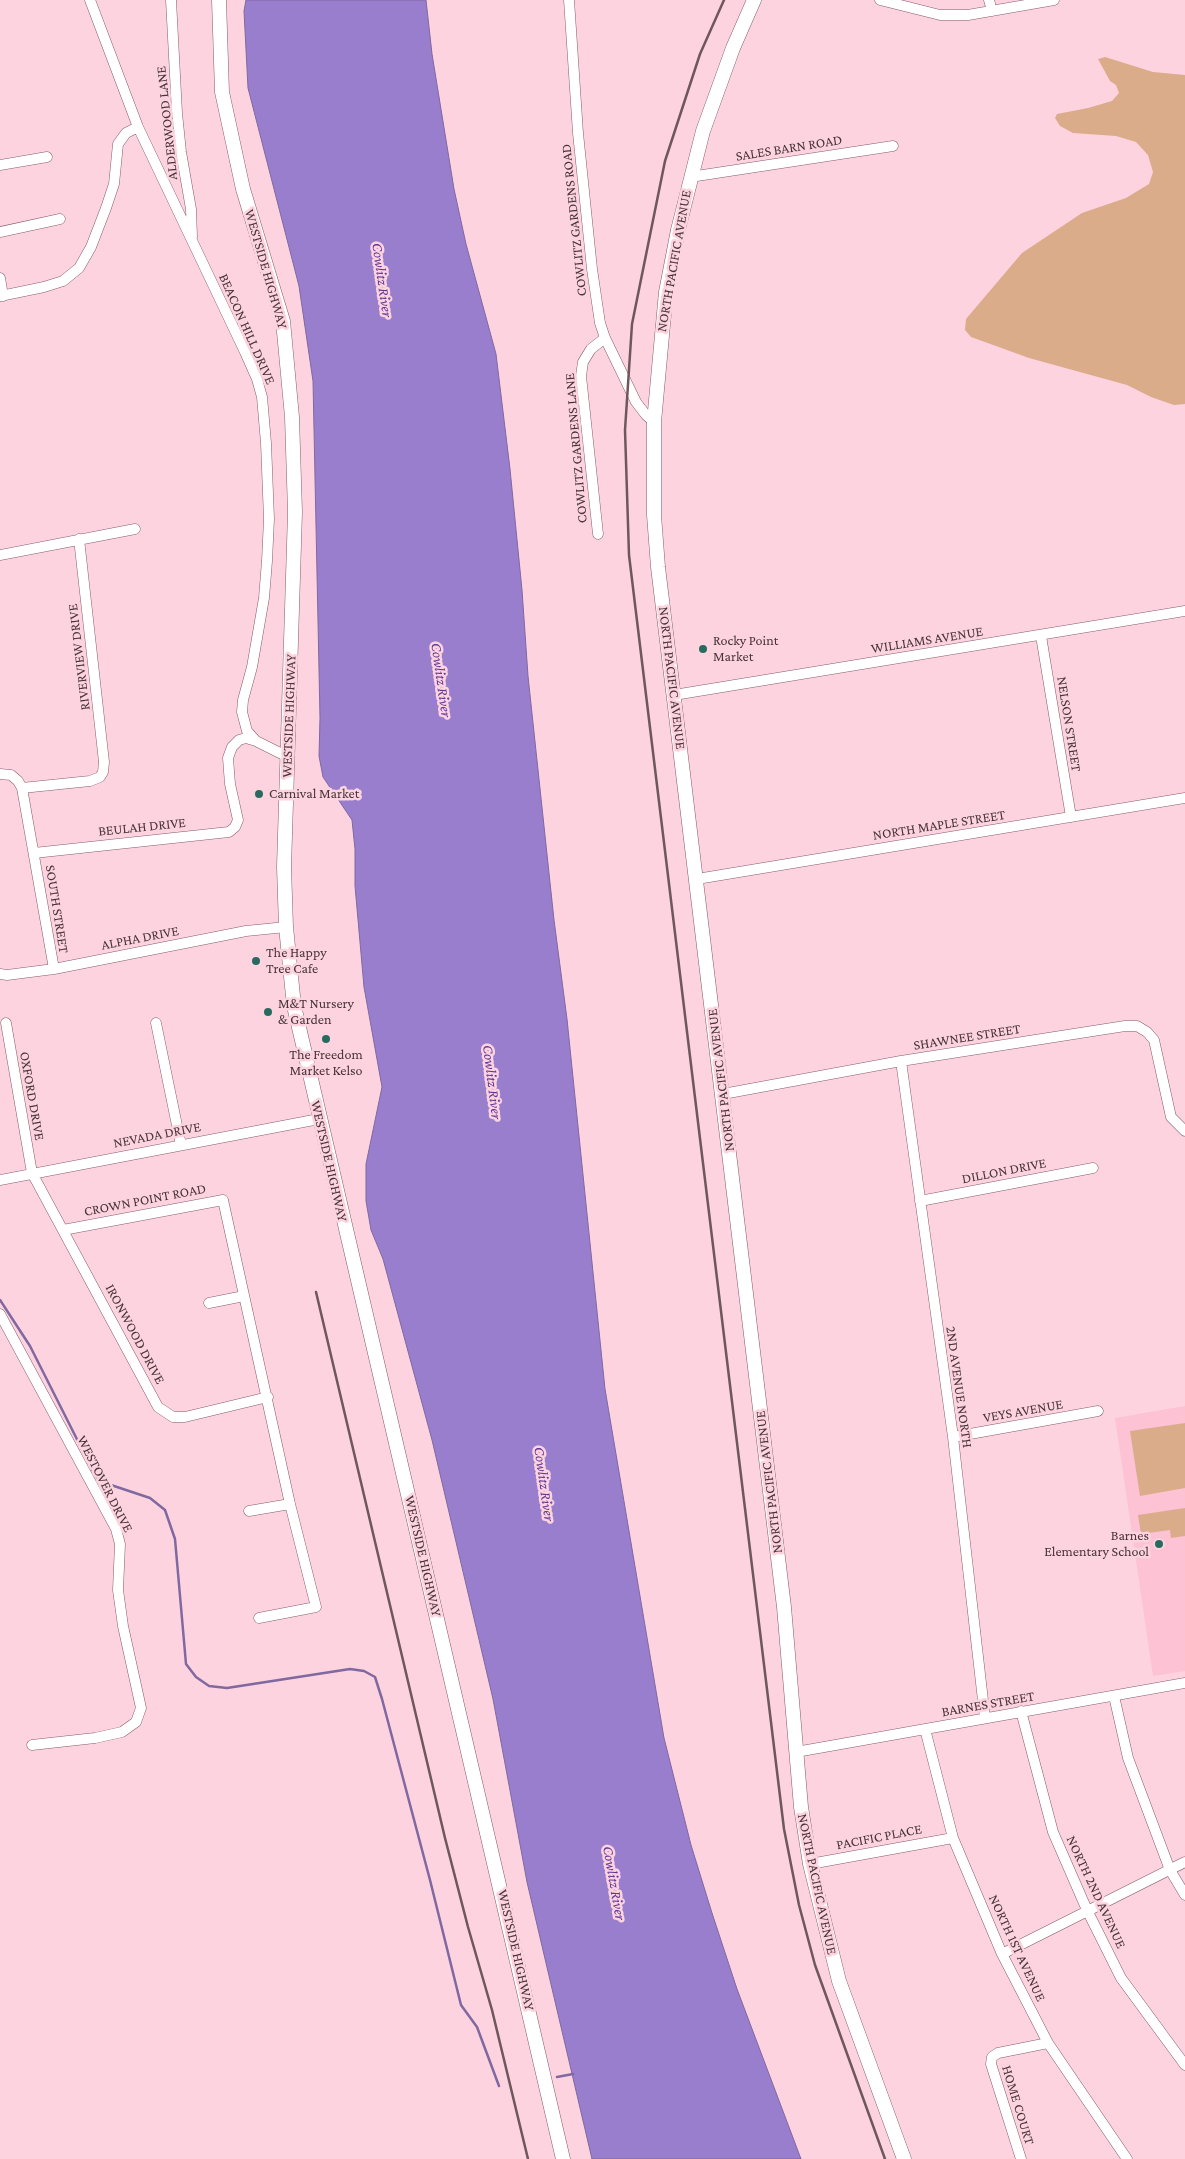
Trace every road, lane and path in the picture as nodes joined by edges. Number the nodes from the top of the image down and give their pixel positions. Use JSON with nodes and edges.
{"nodes":[{"id":1,"x":90,"y":0,"type":"edge"},
{"id":2,"x":171,"y":0,"type":"edge"},
{"id":3,"x":219,"y":0,"type":"edge"},
{"id":4,"x":568,"y":0,"type":"edge"},
{"id":5,"x":754,"y":0,"type":"edge"},
{"id":6,"x":880,"y":0,"type":"edge"},
{"id":7,"x":989,"y":0,"type":"edge"},
{"id":8,"x":1054,"y":0,"type":"edge"},
{"id":9,"x":992,"y":11,"type":"junction"},
{"id":10,"x":138,"y":127,"type":"junction"},
{"id":11,"x":893,"y":146,"type":"dead end"},
{"id":12,"x":47,"y":158,"type":"dead end"},
{"id":13,"x":0,"y":165,"type":"edge"},
{"id":14,"x":690,"y":177,"type":"junction"},
{"id":15,"x":60,"y":219,"type":"dead end"},
{"id":16,"x":0,"y":232,"type":"edge"},
{"id":17,"x":192,"y":242,"type":"junction"},
{"id":18,"x":0,"y":278,"type":"edge"},
{"id":19,"x":2,"y":296,"type":"edge"},
{"id":20,"x":605,"y":338,"type":"junction"},
{"id":21,"x":654,"y":422,"type":"junction"},
{"id":22,"x":135,"y":529,"type":"dead end"},
{"id":23,"x":598,"y":534,"type":"dead end"},
{"id":24,"x":79,"y":540,"type":"junction"},
{"id":25,"x":0,"y":555,"type":"edge"},
{"id":26,"x":1185,"y":612,"type":"edge"},
{"id":27,"x":1041,"y":636,"type":"junction"},
{"id":28,"x":674,"y":695,"type":"junction"},
{"id":29,"x":256,"y":741,"type":"junction"},
{"id":30,"x":288,"y":757,"type":"junction"},
{"id":31,"x":0,"y":774,"type":"edge"},
{"id":32,"x":22,"y":788,"type":"junction"},
{"id":33,"x":1185,"y":798,"type":"edge"},
{"id":34,"x":1071,"y":817,"type":"junction"},
{"id":35,"x":34,"y":852,"type":"junction"},
{"id":36,"x":697,"y":879,"type":"junction"},
{"id":37,"x":286,"y":927,"type":"junction"},
{"id":38,"x":54,"y":969,"type":"junction"},
{"id":39,"x":0,"y":974,"type":"edge"},
{"id":40,"x":6,"y":1023,"type":"dead end"},
{"id":41,"x":156,"y":1023,"type":"dead end"},
{"id":42,"x":902,"y":1061,"type":"junction"},
{"id":43,"x":723,"y":1094,"type":"junction"},
{"id":44,"x":319,"y":1119,"type":"junction"},
{"id":45,"x":1185,"y":1131,"type":"edge"},
{"id":46,"x":181,"y":1145,"type":"junction"},
{"id":47,"x":1093,"y":1168,"type":"dead end"},
{"id":48,"x":32,"y":1173,"type":"junction"},
{"id":49,"x":0,"y":1180,"type":"edge"},
{"id":50,"x":920,"y":1201,"type":"junction"},
{"id":51,"x":63,"y":1230,"type":"junction"},
{"id":52,"x":244,"y":1296,"type":"junction"},
{"id":53,"x":209,"y":1303,"type":"dead end"},
{"id":54,"x":0,"y":1314,"type":"edge"},
{"id":55,"x":268,"y":1397,"type":"junction"},
{"id":56,"x":1098,"y":1411,"type":"dead end"},
{"id":57,"x":953,"y":1437,"type":"junction"},
{"id":58,"x":290,"y":1504,"type":"junction"},
{"id":59,"x":249,"y":1511,"type":"dead end"},
{"id":60,"x":259,"y":1618,"type":"dead end"},
{"id":61,"x":1185,"y":1683,"type":"edge"},
{"id":62,"x":1114,"y":1696,"type":"junction"},
{"id":63,"x":1021,"y":1711,"type":"junction"},
{"id":64,"x":985,"y":1718,"type":"junction"},
{"id":65,"x":925,"y":1729,"type":"junction"},
{"id":66,"x":32,"y":1745,"type":"dead end"},
{"id":67,"x":796,"y":1752,"type":"junction"},
{"id":68,"x":953,"y":1838,"type":"junction"},
{"id":69,"x":1185,"y":1862,"type":"edge"},
{"id":70,"x":810,"y":1864,"type":"junction"},
{"id":71,"x":1170,"y":1870,"type":"junction"},
{"id":72,"x":1185,"y":1895,"type":"edge"},
{"id":73,"x":1087,"y":1910,"type":"junction"},
{"id":74,"x":1002,"y":1954,"type":"junction"},
{"id":75,"x":1048,"y":2043,"type":"junction"},
{"id":76,"x":1185,"y":2065,"type":"edge"},
{"id":77,"x":563,"y":2159,"type":"edge"},
{"id":78,"x":904,"y":2159,"type":"edge"},
{"id":79,"x":1020,"y":2159,"type":"edge"},
{"id":80,"x":1127,"y":2159,"type":"edge"}],
"edges":[{"from":1,"to":10,"type":"street","name":"BEACON HILL DRIVE"},
{"from":2,"to":17,"type":"street","name":"ALDERWOOD LANE"},
{"from":3,"to":30,"type":"street","name":"WESTSIDE HIGHWAY"},
{"from":4,"to":20,"type":"street","name":"COWLITZ GARDENS ROAD"},
{"from":5,"to":14,"type":"street","name":"NORTH PACIFIC AVENUE"},
{"from":6,"to":9,"type":"street"},
{"from":7,"to":9,"type":"street"},
{"from":8,"to":9,"type":"street"},
{"from":10,"to":17,"type":"street","name":"BEACON HILL DRIVE"},
{"from":10,"to":19,"type":"street"},
{"from":11,"to":14,"type":"street","name":"SALES BARN ROAD"},
{"from":12,"to":13,"type":"street"},
{"from":14,"to":21,"type":"street","name":"NORTH PACIFIC AVENUE"},
{"from":15,"to":16,"type":"street"},
{"from":17,"to":29,"type":"street","name":"BEACON HILL DRIVE"},
{"from":18,"to":19,"type":"street"},
{"from":20,"to":21,"type":"street","name":"COWLITZ GARDENS ROAD"},
{"from":20,"to":23,"type":"street","name":"COWLITZ GARDENS LANE"},
{"from":21,"to":28,"type":"street","name":"NORTH PACIFIC AVENUE"},
{"from":22,"to":24,"type":"street"},
{"from":24,"to":25,"type":"street"},
{"from":24,"to":32,"type":"street","name":"RIVERVIEW DRIVE"},
{"from":26,"to":27,"type":"street","name":"WILLIAMS AVENUE"},
{"from":27,"to":28,"type":"street","name":"WILLIAMS AVENUE"},
{"from":27,"to":34,"type":"street","name":"NELSON STREET"},
{"from":28,"to":36,"type":"street","name":"NORTH PACIFIC AVENUE"},
{"from":29,"to":30,"type":"street"},
{"from":29,"to":35,"type":"street","name":"BEULAH DRIVE"},
{"from":30,"to":37,"type":"street","name":"WESTSIDE HIGHWAY"},
{"from":31,"to":32,"type":"street"},
{"from":32,"to":35,"type":"street"},
{"from":33,"to":34,"type":"street","name":"NORTH MAPLE STREET"},
{"from":34,"to":36,"type":"street","name":"NORTH MAPLE STREET"},
{"from":35,"to":38,"type":"street","name":"SOUTH STREET"},
{"from":36,"to":43,"type":"street","name":"NORTH PACIFIC AVENUE"},
{"from":37,"to":38,"type":"street","name":"ALPHA DRIVE"},
{"from":37,"to":44,"type":"street","name":"WESTSIDE HIGHWAY"},
{"from":38,"to":39,"type":"street","name":"ALPHA DRIVE"},
{"from":40,"to":48,"type":"street","name":"OXFORD DRIVE"},
{"from":41,"to":46,"type":"street"},
{"from":42,"to":43,"type":"street","name":"SHAWNEE STREET"},
{"from":42,"to":45,"type":"street","name":"SHAWNEE STREET"},
{"from":42,"to":50,"type":"street","name":"2ND AVENUE NORTH"},
{"from":43,"to":67,"type":"street","name":"NORTH PACIFIC AVENUE"},
{"from":44,"to":46,"type":"street","name":"NEVADA DRIVE"},
{"from":44,"to":77,"type":"street","name":"WESTSIDE HIGHWAY"},
{"from":46,"to":48,"type":"street","name":"NEVADA DRIVE"},
{"from":47,"to":50,"type":"street","name":"DILLON DRIVE"},
{"from":48,"to":49,"type":"street","name":"NEVADA DRIVE"},
{"from":48,"to":51,"type":"street","name":"IRONWOOD DRIVE"},
{"from":50,"to":57,"type":"street","name":"2ND AVENUE NORTH"},
{"from":51,"to":52,"type":"street","name":"CROWN POINT ROAD"},
{"from":51,"to":55,"type":"street","name":"IRONWOOD DRIVE"},
{"from":52,"to":53,"type":"street"},
{"from":52,"to":55,"type":"street","name":"CROWN POINT ROAD"},
{"from":54,"to":66,"type":"street","name":"WESTOVER DRIVE"},
{"from":55,"to":58,"type":"street","name":"CROWN POINT ROAD"},
{"from":56,"to":57,"type":"street","name":"VEYS AVENUE"},
{"from":57,"to":64,"type":"street","name":"2ND AVENUE NORTH"},
{"from":58,"to":59,"type":"street"},
{"from":58,"to":60,"type":"street","name":"CROWN POINT ROAD"},
{"from":61,"to":62,"type":"street","name":"BARNES STREET"},
{"from":62,"to":63,"type":"street","name":"BARNES STREET"},
{"from":62,"to":71,"type":"street"},
{"from":63,"to":64,"type":"street","name":"BARNES STREET"},
{"from":63,"to":73,"type":"street","name":"NORTH 2ND AVENUE"},
{"from":64,"to":65,"type":"street","name":"BARNES STREET"},
{"from":65,"to":67,"type":"street","name":"BARNES STREET"},
{"from":65,"to":68,"type":"street","name":"NORTH 1ST AVENUE"},
{"from":67,"to":70,"type":"street","name":"NORTH PACIFIC AVENUE"},
{"from":68,"to":70,"type":"street","name":"PACIFIC PLACE"},
{"from":68,"to":74,"type":"street","name":"NORTH 1ST AVENUE"},
{"from":69,"to":71,"type":"street"},
{"from":70,"to":78,"type":"street","name":"NORTH PACIFIC AVENUE"},
{"from":71,"to":72,"type":"street"},
{"from":71,"to":73,"type":"street"},
{"from":73,"to":74,"type":"street"},
{"from":73,"to":76,"type":"street","name":"NORTH 2ND AVENUE"},
{"from":74,"to":75,"type":"street","name":"NORTH 1ST AVENUE"},
{"from":75,"to":79,"type":"street","name":"HOME COURT"},
{"from":75,"to":80,"type":"street","name":"NORTH 1ST AVENUE"}]}
